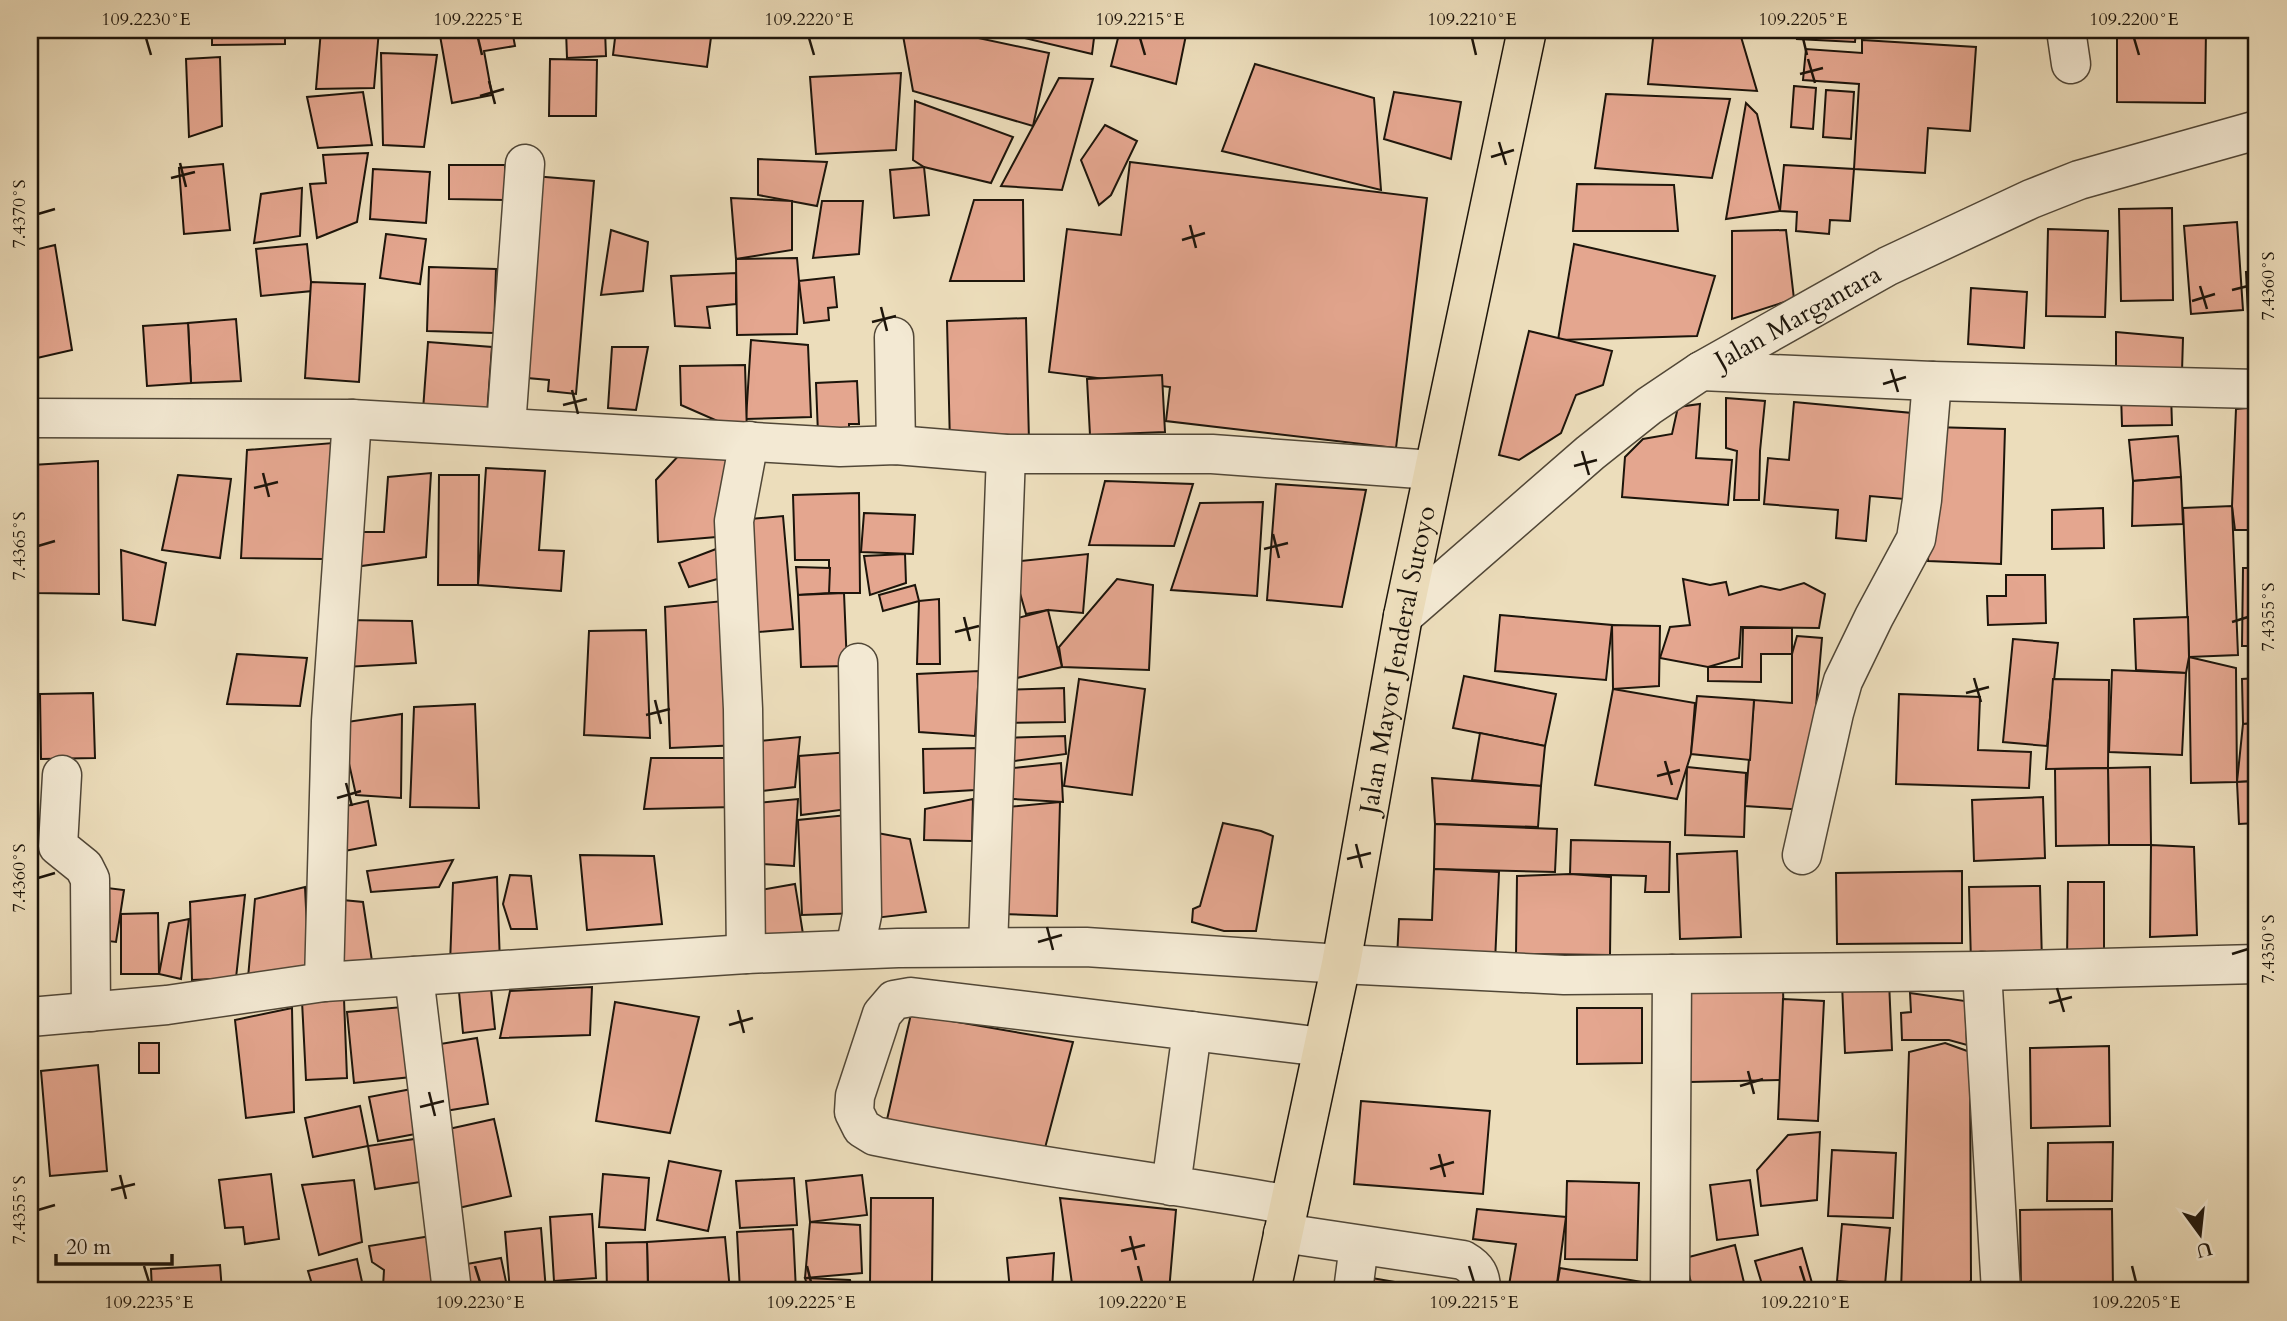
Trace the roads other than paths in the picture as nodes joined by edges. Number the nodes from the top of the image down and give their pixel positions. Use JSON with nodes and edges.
{"nodes":[{"id":1,"x":1527,"y":30,"type":"edge"},
{"id":2,"x":2257,"y":130,"type":"edge"},
{"id":3,"x":525,"y":164,"type":"dead end"},
{"id":4,"x":894,"y":337,"type":"dead end"},
{"id":5,"x":1701,"y":370,"type":"junction"},
{"id":6,"x":1932,"y":381,"type":"junction"},
{"id":7,"x":2257,"y":389,"type":"edge"},
{"id":8,"x":30,"y":418,"type":"edge"},
{"id":9,"x":352,"y":419,"type":"junction"},
{"id":10,"x":506,"y":427,"type":"junction"},
{"id":11,"x":749,"y":441,"type":"junction"},
{"id":12,"x":896,"y":445,"type":"junction"},
{"id":13,"x":1006,"y":454,"type":"junction"},
{"id":14,"x":1433,"y":470,"type":"junction"},
{"id":15,"x":1403,"y":616,"type":"junction"},
{"id":16,"x":858,"y":663,"type":"dead end"},
{"id":17,"x":62,"y":775,"type":"dead end"},
{"id":18,"x":1802,"y":855,"type":"dead end"},
{"id":19,"x":988,"y":947,"type":"junction"},
{"id":20,"x":855,"y":949,"type":"junction"},
{"id":21,"x":746,"y":954,"type":"junction"},
{"id":22,"x":1341,"y":964,"type":"junction"},
{"id":23,"x":2257,"y":964,"type":"edge"},
{"id":24,"x":1982,"y":971,"type":"junction"},
{"id":25,"x":1672,"y":974,"type":"junction"},
{"id":26,"x":414,"y":976,"type":"junction"},
{"id":27,"x":324,"y":982,"type":"junction"},
{"id":28,"x":90,"y":1012,"type":"junction"},
{"id":29,"x":30,"y":1017,"type":"edge"},
{"id":30,"x":1192,"y":1031,"type":"junction"},
{"id":31,"x":1323,"y":1047,"type":"junction"},
{"id":32,"x":1171,"y":1185,"type":"junction"},
{"id":33,"x":1286,"y":1219,"type":"junction"},
{"id":34,"x":1359,"y":1245,"type":"junction"},
{"id":35,"x":452,"y":1291,"type":"edge"},
{"id":36,"x":1271,"y":1291,"type":"edge"},
{"id":37,"x":1353,"y":1291,"type":"edge"},
{"id":38,"x":1481,"y":1291,"type":"edge"},
{"id":39,"x":1670,"y":1291,"type":"edge"},
{"id":40,"x":2001,"y":1291,"type":"edge"}],
"edges":[{"from":1,"to":14,"type":"main road","name":"Jalan Mayor Jenderal Sutoyo"},
{"from":2,"to":5,"type":"street","name":"Jalan Margantara"},
{"from":3,"to":10,"type":"street"},
{"from":4,"to":12,"type":"street"},
{"from":5,"to":6,"type":"street"},
{"from":5,"to":15,"type":"street","name":"Jalan Margantara"},
{"from":6,"to":7,"type":"street"},
{"from":6,"to":18,"type":"street"},
{"from":8,"to":9,"type":"street"},
{"from":9,"to":10,"type":"street"},
{"from":9,"to":27,"type":"street"},
{"from":10,"to":11,"type":"street"},
{"from":11,"to":12,"type":"street"},
{"from":11,"to":21,"type":"street"},
{"from":12,"to":13,"type":"street"},
{"from":13,"to":14,"type":"street"},
{"from":13,"to":19,"type":"street"},
{"from":14,"to":15,"type":"main road","name":"Jalan Mayor Jenderal Sutoyo"},
{"from":15,"to":22,"type":"main road","name":"Jalan Mayor Jenderal Sutoyo"},
{"from":16,"to":20,"type":"street"},
{"from":17,"to":28,"type":"street"},
{"from":19,"to":20,"type":"street"},
{"from":19,"to":22,"type":"street"},
{"from":20,"to":21,"type":"street"},
{"from":21,"to":26,"type":"street"},
{"from":22,"to":25,"type":"street"},
{"from":22,"to":31,"type":"main road","name":"Jalan Mayor Jenderal Sutoyo"},
{"from":23,"to":24,"type":"street"},
{"from":24,"to":25,"type":"street"},
{"from":24,"to":40,"type":"street"},
{"from":25,"to":39,"type":"street"},
{"from":26,"to":27,"type":"street"},
{"from":26,"to":35,"type":"street"},
{"from":27,"to":28,"type":"street"},
{"from":28,"to":29,"type":"street"},
{"from":30,"to":31,"type":"street"},
{"from":30,"to":32,"type":"street"},
{"from":30,"to":32,"type":"street"},
{"from":31,"to":33,"type":"main road","name":"Jalan Mayor Jenderal Sutoyo"},
{"from":32,"to":33,"type":"street"},
{"from":33,"to":34,"type":"street"},
{"from":33,"to":36,"type":"main road","name":"Jalan Mayor Jenderal Sutoyo"},
{"from":34,"to":37,"type":"street"},
{"from":34,"to":38,"type":"street"}]}
